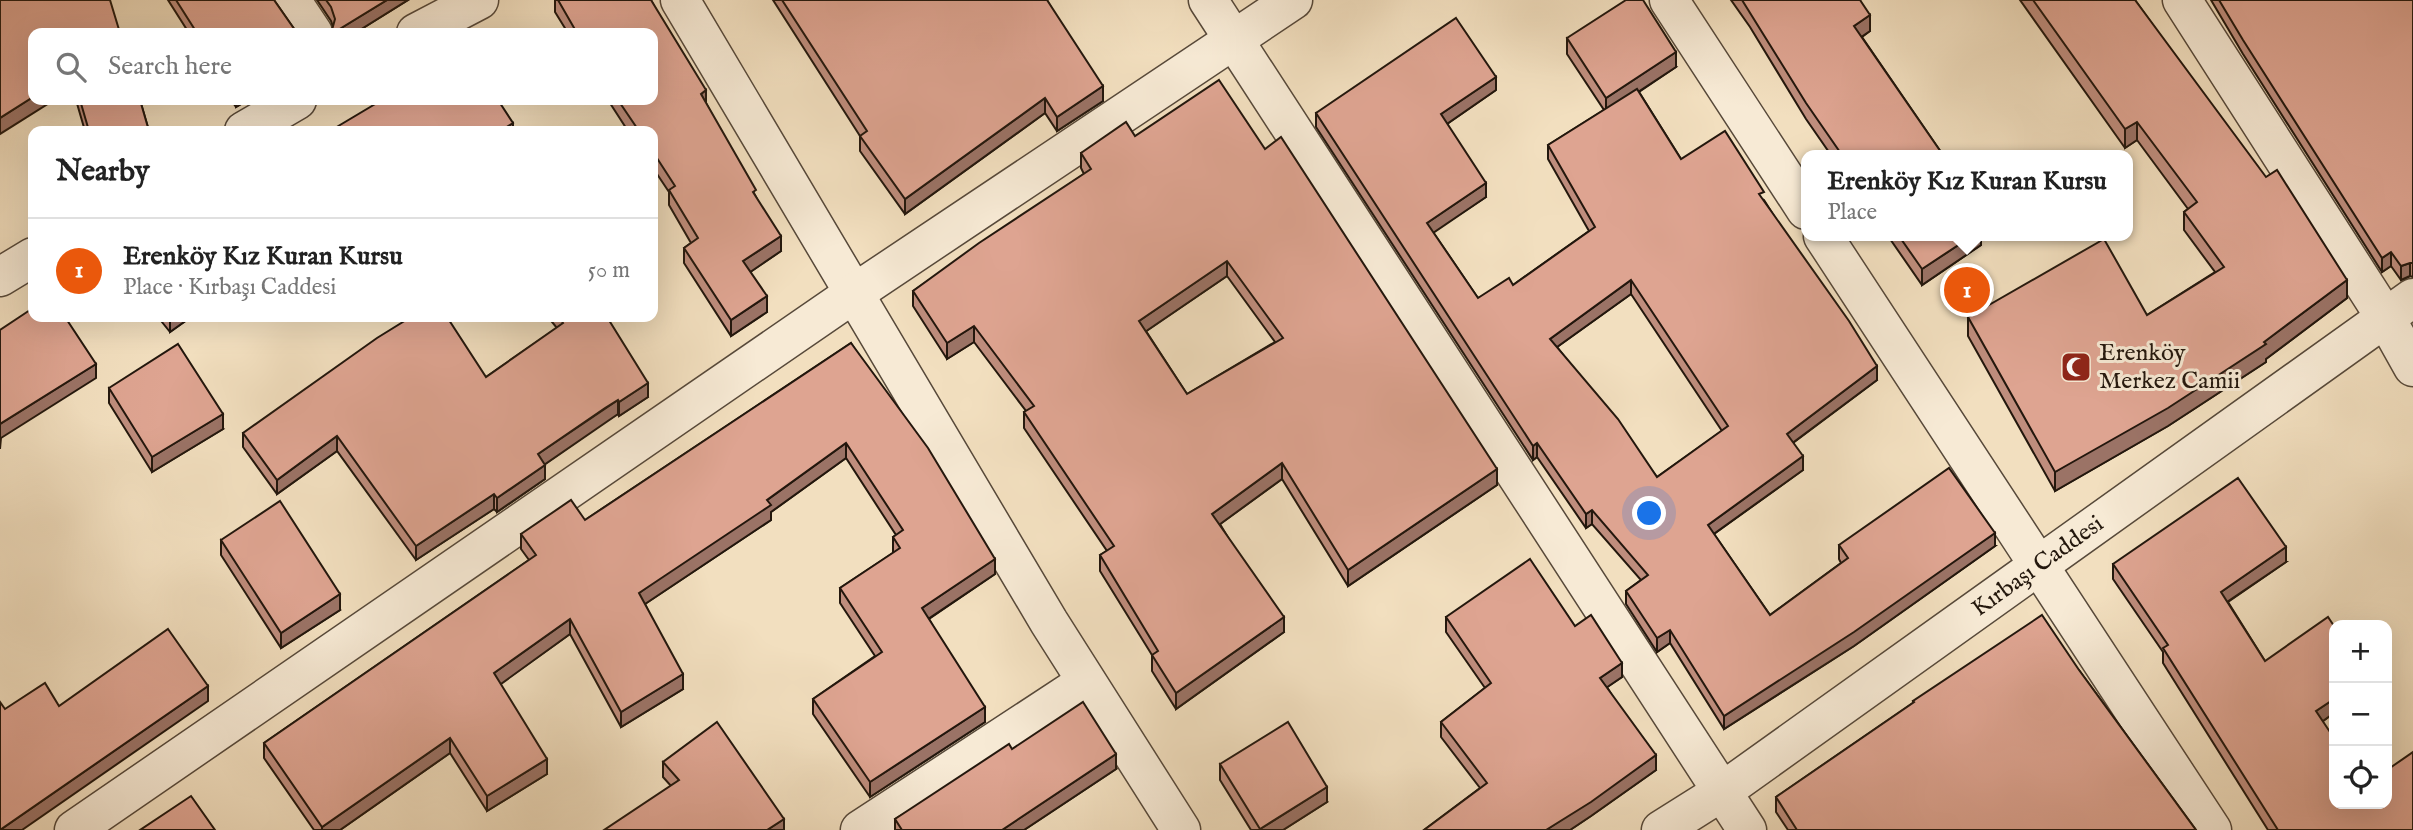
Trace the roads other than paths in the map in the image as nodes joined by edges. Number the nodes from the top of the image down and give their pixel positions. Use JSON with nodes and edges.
{"nodes":[{"id":1,"x":291,"y":0,"type":"edge"},
{"id":2,"x":479,"y":0,"type":"edge"},
{"id":3,"x":680,"y":0,"type":"edge"},
{"id":4,"x":1208,"y":0,"type":"edge"},
{"id":5,"x":1293,"y":0,"type":"edge"},
{"id":6,"x":1669,"y":0,"type":"edge"},
{"id":7,"x":2182,"y":0,"type":"edge"},
{"id":8,"x":310,"y":28,"type":"edge"},
{"id":9,"x":426,"y":28,"type":"edge"},
{"id":10,"x":1234,"y":39,"type":"junction"},
{"id":11,"x":288,"y":105,"type":"edge"},
{"id":12,"x":253,"y":126,"type":"edge"},
{"id":13,"x":1801,"y":201,"type":"edge"},
{"id":14,"x":1826,"y":241,"type":"edge"},
{"id":15,"x":28,"y":260,"type":"edge"},
{"id":16,"x":0,"y":277,"type":"edge"},
{"id":17,"x":853,"y":294,"type":"junction"},
{"id":18,"x":2399,"y":307,"type":"edge"},
{"id":19,"x":2413,"y":366,"type":"edge"},
{"id":20,"x":2038,"y":565,"type":"junction"},
{"id":21,"x":1086,"y":682,"type":"junction"},
{"id":22,"x":1723,"y":791,"type":"junction"},
{"id":23,"x":74,"y":830,"type":"edge"},
{"id":24,"x":860,"y":830,"type":"edge"},
{"id":25,"x":1181,"y":830,"type":"edge"},
{"id":26,"x":1661,"y":830,"type":"edge"},
{"id":27,"x":1747,"y":830,"type":"edge"},
{"id":28,"x":2212,"y":830,"type":"edge"}],
"edges":[{"from":1,"to":8,"type":"street"},
{"from":2,"to":9,"type":"street"},
{"from":3,"to":17,"type":"street"},
{"from":4,"to":10,"type":"street"},
{"from":5,"to":10,"type":"street"},
{"from":6,"to":13,"type":"street"},
{"from":7,"to":18,"type":"street"},
{"from":10,"to":17,"type":"street"},
{"from":10,"to":22,"type":"street"},
{"from":11,"to":12,"type":"street"},
{"from":14,"to":20,"type":"street"},
{"from":15,"to":16,"type":"street"},
{"from":17,"to":21,"type":"street"},
{"from":17,"to":23,"type":"street"},
{"from":18,"to":19,"type":"street"},
{"from":18,"to":20,"type":"street","name":"Kırbaşı Caddesi"},
{"from":20,"to":22,"type":"street","name":"Kırbaşı Caddesi"},
{"from":20,"to":28,"type":"street"},
{"from":21,"to":24,"type":"street"},
{"from":21,"to":25,"type":"street"},
{"from":22,"to":26,"type":"street","name":"Kırbaşı Caddesi"},
{"from":22,"to":27,"type":"street"}]}
